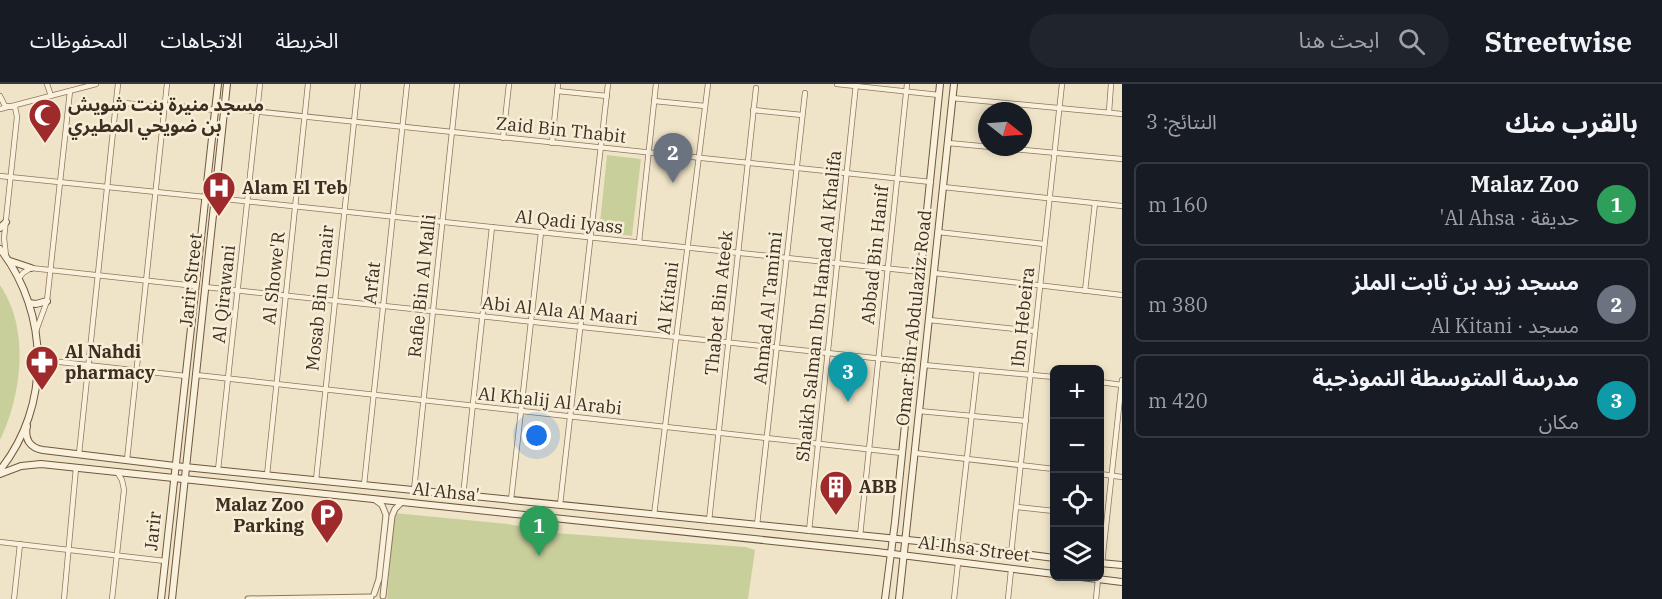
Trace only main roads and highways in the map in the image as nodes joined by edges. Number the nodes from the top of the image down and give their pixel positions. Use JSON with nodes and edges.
{"nodes":[{"id":1,"x":218,"y":84,"type":"edge"},
{"id":2,"x":227,"y":84,"type":"edge"},
{"id":3,"x":940,"y":84,"type":"edge"},
{"id":4,"x":954,"y":84,"type":"edge"},
{"id":5,"x":6,"y":222,"type":"road end"},
{"id":6,"x":0,"y":228,"type":"edge"},
{"id":7,"x":0,"y":249,"type":"edge"},
{"id":8,"x":8,"y":259,"type":"junction"},
{"id":9,"x":31,"y":268,"type":"road end"},
{"id":10,"x":46,"y":301,"type":"road end"},
{"id":11,"x":29,"y":303,"type":"junction"},
{"id":12,"x":38,"y":354,"type":"junction"},
{"id":13,"x":51,"y":361,"type":"road end"},
{"id":14,"x":27,"y":426,"type":"junction"},
{"id":15,"x":177,"y":452,"type":"junction"},
{"id":16,"x":187,"y":454,"type":"junction"},
{"id":17,"x":160,"y":464,"type":"junction"},
{"id":18,"x":176,"y":466,"type":"junction"},
{"id":19,"x":186,"y":467,"type":"junction"},
{"id":20,"x":202,"y":468,"type":"junction"},
{"id":21,"x":0,"y":472,"type":"edge"},
{"id":22,"x":158,"y":477,"type":"junction"},
{"id":23,"x":174,"y":479,"type":"junction"},
{"id":24,"x":185,"y":480,"type":"junction"},
{"id":25,"x":201,"y":481,"type":"junction"},
{"id":26,"x":173,"y":491,"type":"junction"},
{"id":27,"x":184,"y":492,"type":"junction"},
{"id":28,"x":895,"y":522,"type":"junction"},
{"id":29,"x":907,"y":527,"type":"junction"},
{"id":30,"x":880,"y":538,"type":"junction"},
{"id":31,"x":892,"y":540,"type":"junction"},
{"id":32,"x":906,"y":542,"type":"junction"},
{"id":33,"x":917,"y":542,"type":"junction"},
{"id":34,"x":876,"y":552,"type":"junction"},
{"id":35,"x":890,"y":554,"type":"junction"},
{"id":36,"x":904,"y":555,"type":"junction"},
{"id":37,"x":914,"y":557,"type":"junction"},
{"id":38,"x":1050,"y":558,"type":"edge"},
{"id":39,"x":1104,"y":563,"type":"edge"},
{"id":40,"x":889,"y":565,"type":"junction"},
{"id":41,"x":1122,"y":565,"type":"edge"},
{"id":42,"x":902,"y":570,"type":"junction"},
{"id":43,"x":1050,"y":574,"type":"edge"},
{"id":44,"x":1104,"y":580,"type":"edge"},
{"id":45,"x":1122,"y":582,"type":"edge"},
{"id":46,"x":160,"y":598,"type":"edge"},
{"id":47,"x":172,"y":599,"type":"edge"},
{"id":48,"x":885,"y":599,"type":"edge"},
{"id":49,"x":899,"y":599,"type":"edge"}],
"edges":[{"from":1,"to":15,"type":"main road","name":"Jarir"},
{"from":2,"to":16,"type":"main road","name":"Jarir Street"},
{"from":3,"to":28,"type":"main road","name":"Omar Bin Abdulaziz Road"},
{"from":4,"to":29,"type":"main road","name":"Omar Bin Abdulaziz Road"},
{"from":5,"to":6,"type":"main road"},
{"from":7,"to":8,"type":"main road"},
{"from":8,"to":9,"type":"main road"},
{"from":8,"to":11,"type":"main road"},
{"from":10,"to":11,"type":"main road"},
{"from":11,"to":12,"type":"main road"},
{"from":12,"to":13,"type":"main road"},
{"from":12,"to":14,"type":"main road"},
{"from":14,"to":17,"type":"main road"},
{"from":14,"to":21,"type":"main road"},
{"from":15,"to":16,"type":"main road"},
{"from":15,"to":18,"type":"main road","name":"Jarir"},
{"from":16,"to":19,"type":"main road","name":"Jarir Street"},
{"from":17,"to":18,"type":"main road"},
{"from":17,"to":22,"type":"main road"},
{"from":18,"to":19,"type":"main road","name":"Al Ahsa'"},
{"from":18,"to":23,"type":"main road","name":"Jarir"},
{"from":19,"to":20,"type":"main road","name":"Al Ahsa'"},
{"from":19,"to":24,"type":"main road","name":"Jarir Street"},
{"from":20,"to":25,"type":"main road"},
{"from":20,"to":30,"type":"main road","name":"Al Ahsa'"},
{"from":21,"to":22,"type":"main road","name":"Al Ahsa'"},
{"from":22,"to":23,"type":"main road","name":"Al Ahsa'"},
{"from":23,"to":24,"type":"main road","name":"Al Ahsa'"},
{"from":23,"to":26,"type":"main road","name":"Jarir"},
{"from":24,"to":25,"type":"main road","name":"Al Ahsa'"},
{"from":24,"to":27,"type":"main road","name":"Jarir"},
{"from":25,"to":34,"type":"main road","name":"Al Ahsa'"},
{"from":26,"to":27,"type":"main road"},
{"from":26,"to":46,"type":"main road","name":"Jarir"},
{"from":27,"to":47,"type":"main road","name":"Jarir"},
{"from":28,"to":29,"type":"main road"},
{"from":28,"to":31,"type":"main road","name":"Omar Bin Abdulaziz Road"},
{"from":29,"to":32,"type":"main road","name":"Omar Bin Abdulaziz Road"},
{"from":30,"to":31,"type":"main road","name":"Al Ahsa'"},
{"from":30,"to":34,"type":"main road"},
{"from":31,"to":32,"type":"main road","name":"Al Ahsa'"},
{"from":31,"to":35,"type":"main road","name":"Omar Bin Abdulaziz Road"},
{"from":32,"to":33,"type":"main road","name":"Al Ihsa Street"},
{"from":32,"to":36,"type":"main road","name":"Omar Bin Abdulaziz Road"},
{"from":33,"to":37,"type":"main road"},
{"from":33,"to":38,"type":"main road","name":"Al Ihsa Street"},
{"from":34,"to":35,"type":"main road","name":"Al Ahsa'"},
{"from":35,"to":36,"type":"main road","name":"Al Ihsa Street"},
{"from":35,"to":40,"type":"main road","name":"Omar Bin Abdulaziz Road"},
{"from":36,"to":37,"type":"main road","name":"Al Ihsa Street"},
{"from":36,"to":42,"type":"main road","name":"Omar Bin Abdulaziz Road"},
{"from":37,"to":43,"type":"main road","name":"Al Ihsa Street"},
{"from":39,"to":41,"type":"main road"},
{"from":40,"to":42,"type":"main road"},
{"from":40,"to":48,"type":"main road","name":"Omar Bin Abdulaziz Road"},
{"from":42,"to":49,"type":"main road","name":"Omar Bin Abdulaziz Road"},
{"from":44,"to":45,"type":"main road"}]}
